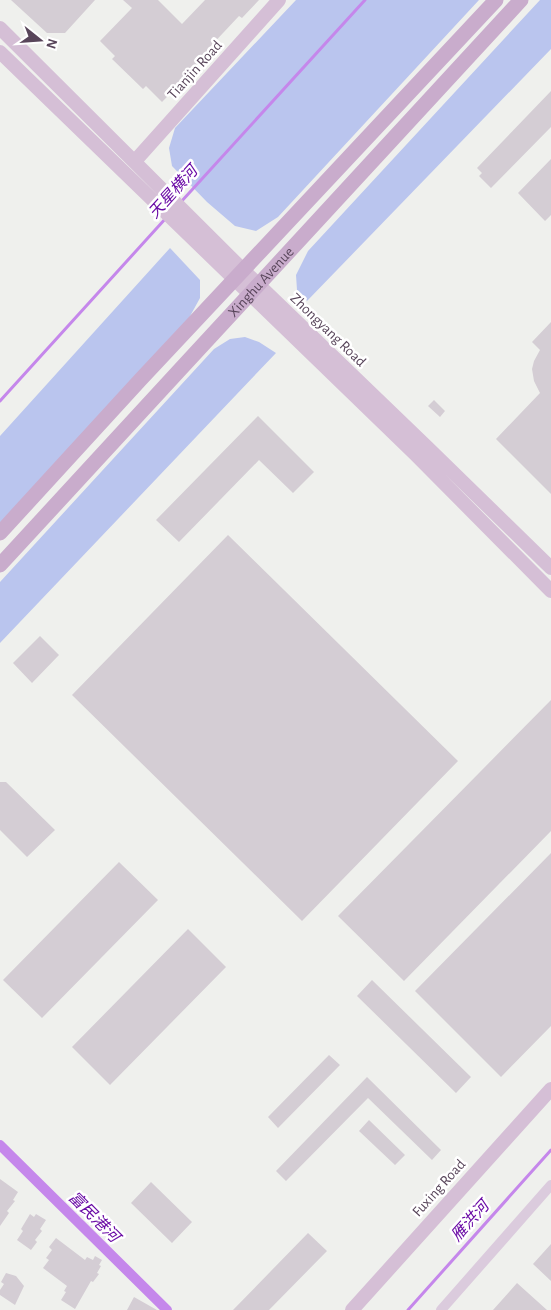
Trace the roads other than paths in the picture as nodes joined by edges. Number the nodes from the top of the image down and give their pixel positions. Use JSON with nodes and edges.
{"nodes":[{"id":1,"x":278,"y":0,"type":"edge"},
{"id":2,"x":496,"y":0,"type":"edge"},
{"id":3,"x":521,"y":0,"type":"edge"},
{"id":4,"x":0,"y":28,"type":"edge"},
{"id":5,"x":0,"y":52,"type":"edge"},
{"id":6,"x":135,"y":161,"type":"junction"},
{"id":7,"x":191,"y":228,"type":"junction"},
{"id":8,"x":238,"y":274,"type":"junction"},
{"id":9,"x":254,"y":290,"type":"junction"},
{"id":10,"x":0,"y":533,"type":"edge"},
{"id":11,"x":0,"y":565,"type":"edge"},
{"id":12,"x":551,"y":568,"type":"edge"},
{"id":13,"x":551,"y":590,"type":"edge"},
{"id":14,"x":551,"y":1089,"type":"edge"},
{"id":15,"x":551,"y":1185,"type":"edge"},
{"id":16,"x":352,"y":1310,"type":"edge"},
{"id":17,"x":441,"y":1310,"type":"edge"}],
"edges":[{"from":1,"to":6,"type":"street","name":"Tianjin Road"},
{"from":2,"to":8,"type":"main road","name":"Xinghu Avenue"},
{"from":3,"to":9,"type":"main road","name":"Xinghu Avenue"},
{"from":4,"to":6,"type":"street","name":"Zhongyang Road"},
{"from":5,"to":7,"type":"street","name":"Zhongyang Road"},
{"from":6,"to":7,"type":"street","name":"Zhongyang Road"},
{"from":7,"to":8,"type":"street","name":"Zhongyang Road"},
{"from":8,"to":9,"type":"street","name":"Zhongyang Road"},
{"from":8,"to":10,"type":"main road","name":"Xinghu Avenue"},
{"from":9,"to":11,"type":"main road","name":"Xinghu Avenue"},
{"from":9,"to":12,"type":"street","name":"Zhongyang Road"},
{"from":9,"to":13,"type":"street"},
{"from":14,"to":16,"type":"street","name":"Fuxing Road"},
{"from":15,"to":17,"type":"street"}]}
